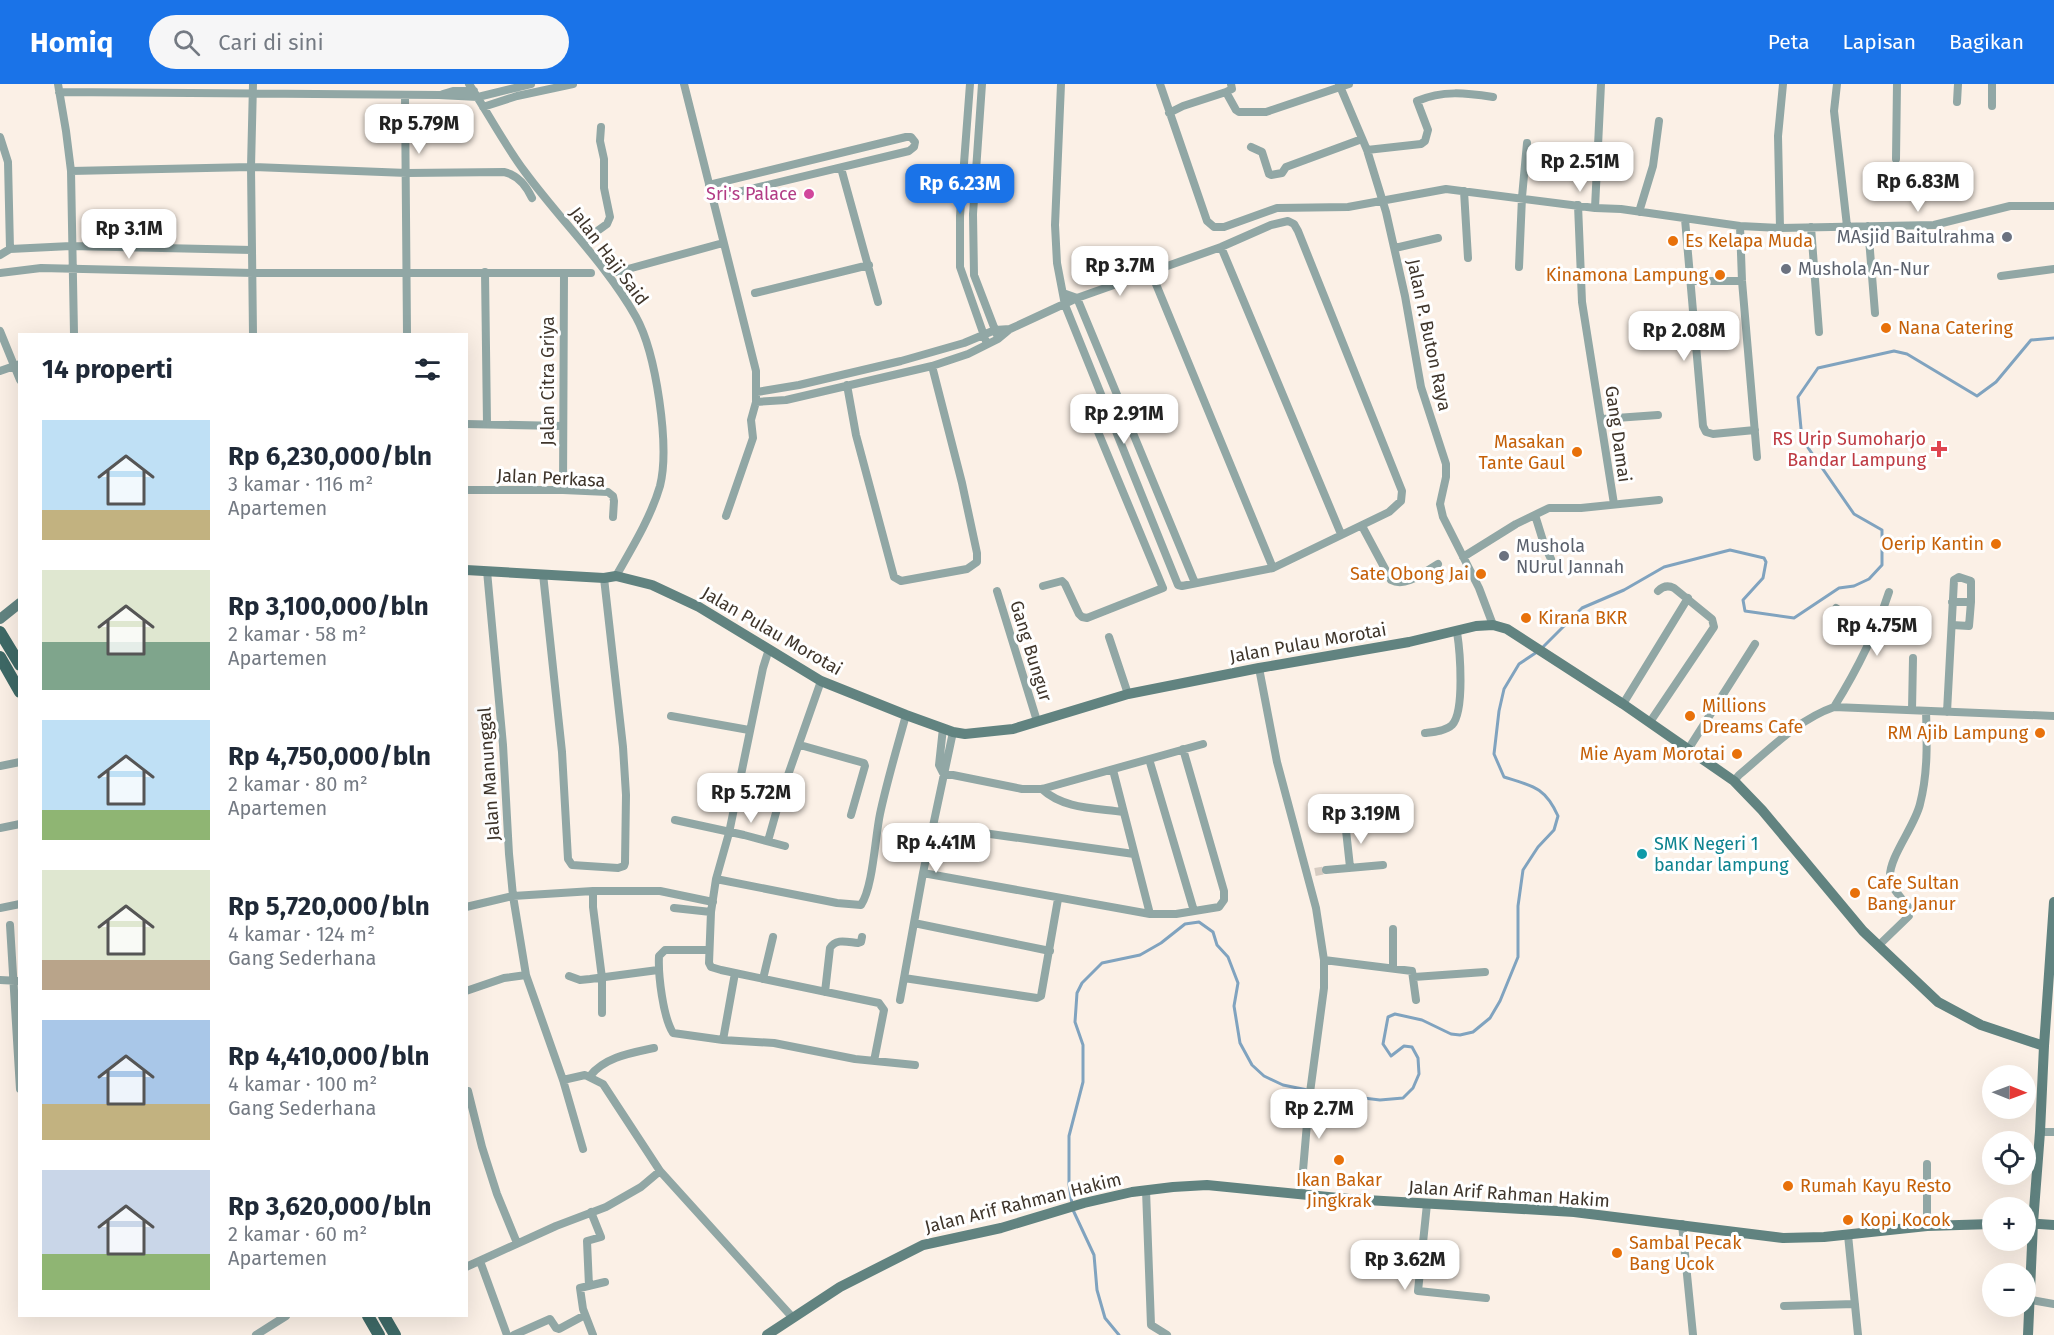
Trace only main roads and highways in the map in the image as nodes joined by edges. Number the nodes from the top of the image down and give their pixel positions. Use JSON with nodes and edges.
{"nodes":[{"id":1,"x":0,"y":632,"type":"edge"},
{"id":2,"x":0,"y":657,"type":"edge"},
{"id":3,"x":18,"y":662,"type":"edge"},
{"id":4,"x":18,"y":688,"type":"edge"},
{"id":5,"x":369,"y":1317,"type":"edge"},
{"id":6,"x":385,"y":1317,"type":"edge"},
{"id":7,"x":379,"y":1335,"type":"edge"},
{"id":8,"x":395,"y":1335,"type":"edge"}],
"edges":[{"from":1,"to":3,"type":"main road"},
{"from":2,"to":4,"type":"main road"},
{"from":5,"to":7,"type":"main road"},
{"from":6,"to":8,"type":"main road"}]}
